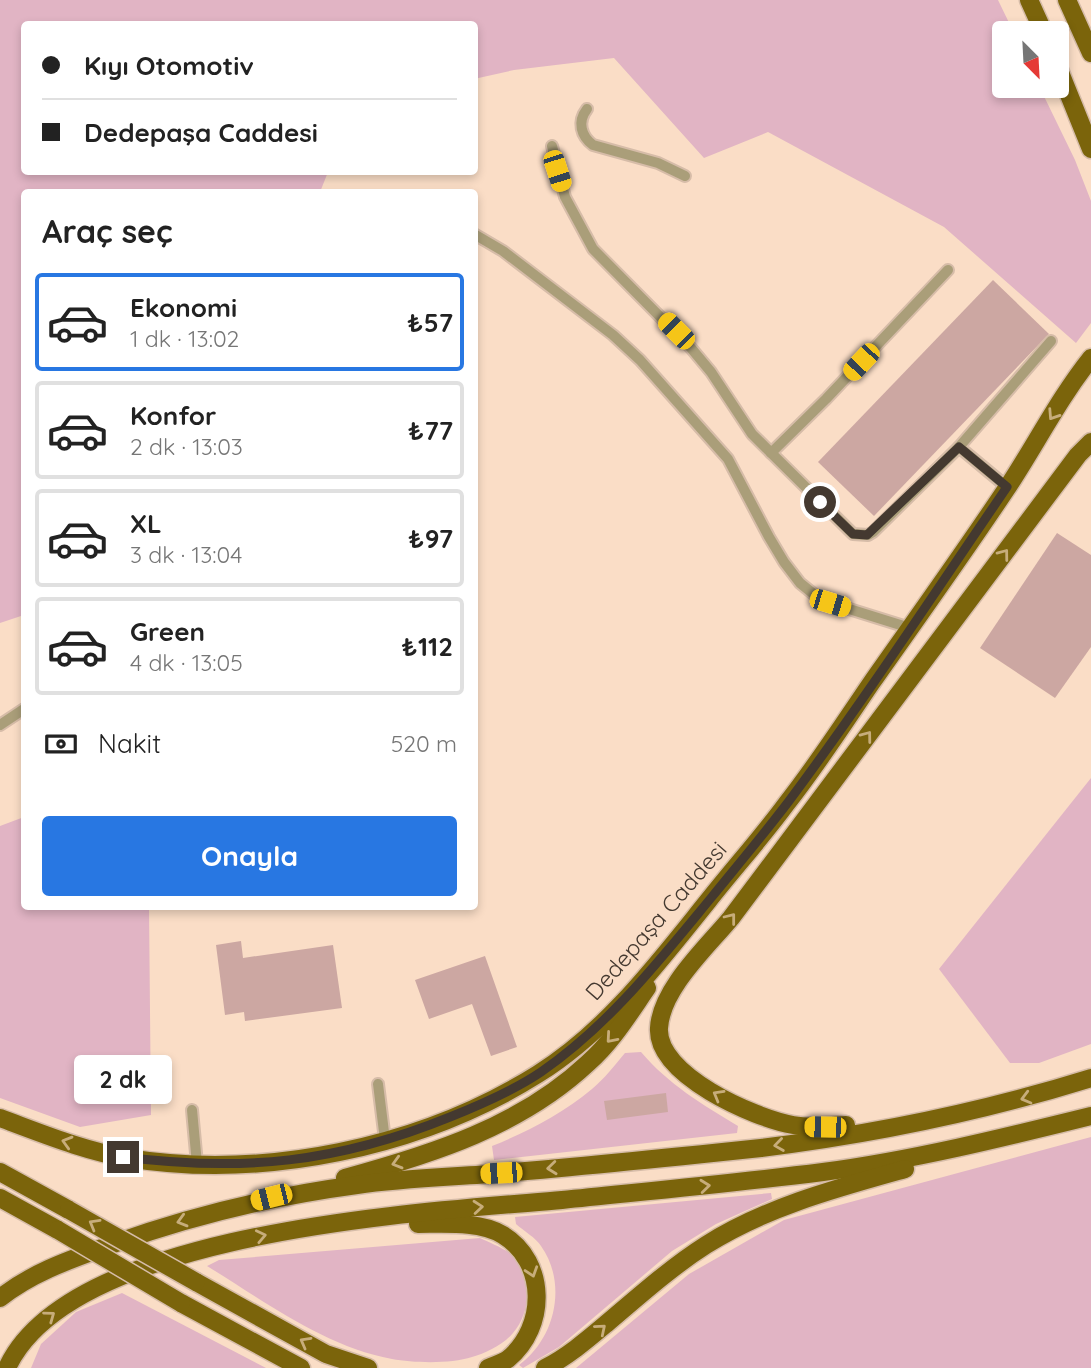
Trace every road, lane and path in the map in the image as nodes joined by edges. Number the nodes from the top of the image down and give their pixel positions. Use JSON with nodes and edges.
{"nodes":[{"id":1,"x":1028,"y":0,"type":"edge"},
{"id":2,"x":1067,"y":0,"type":"edge"},
{"id":3,"x":1038,"y":21,"type":"edge"},
{"id":4,"x":1091,"y":53,"type":"edge"},
{"id":5,"x":1069,"y":95,"type":"edge"},
{"id":6,"x":587,"y":109,"type":"dead end"},
{"id":7,"x":552,"y":146,"type":"dead end"},
{"id":8,"x":1091,"y":149,"type":"edge"},
{"id":9,"x":685,"y":176,"type":"dead end"},
{"id":10,"x":478,"y":236,"type":"edge"},
{"id":11,"x":948,"y":270,"type":"dead end"},
{"id":12,"x":1051,"y":341,"type":"dead end"},
{"id":13,"x":1091,"y":358,"type":"edge"},
{"id":14,"x":1091,"y":442,"type":"edge"},
{"id":15,"x":959,"y":447,"type":"junction"},
{"id":16,"x":771,"y":453,"type":"junction"},
{"id":17,"x":1007,"y":487,"type":"junction"},
{"id":18,"x":909,"y":628,"type":"junction"},
{"id":19,"x":21,"y":711,"type":"edge"},
{"id":20,"x":0,"y":725,"type":"edge"},
{"id":21,"x":707,"y":902,"type":"junction"},
{"id":22,"x":1091,"y":1078,"type":"edge"},
{"id":23,"x":378,"y":1084,"type":"dead end"},
{"id":24,"x":192,"y":1110,"type":"dead end"},
{"id":25,"x":951,"y":1116,"type":"junction"},
{"id":26,"x":1091,"y":1116,"type":"edge"},
{"id":27,"x":0,"y":1118,"type":"edge"},
{"id":28,"x":385,"y":1140,"type":"junction"},
{"id":29,"x":197,"y":1164,"type":"junction"},
{"id":30,"x":0,"y":1171,"type":"edge"},
{"id":31,"x":0,"y":1198,"type":"edge"},
{"id":32,"x":220,"y":1210,"type":"junction"},
{"id":33,"x":289,"y":1230,"type":"junction"},
{"id":34,"x":0,"y":1298,"type":"edge"},
{"id":35,"x":7,"y":1368,"type":"edge"},
{"id":36,"x":301,"y":1368,"type":"edge"},
{"id":37,"x":368,"y":1368,"type":"edge"},
{"id":38,"x":488,"y":1368,"type":"edge"},
{"id":39,"x":545,"y":1368,"type":"edge"}],
"edges":[{"from":1,"to":3,"type":"main road"},
{"from":2,"to":4,"type":"main road"},
{"from":5,"to":8,"type":"main road"},
{"from":6,"to":9,"type":"lane"},
{"from":7,"to":16,"type":"lane"},
{"from":10,"to":18,"type":"lane"},
{"from":11,"to":16,"type":"lane"},
{"from":12,"to":15,"type":"lane"},
{"from":13,"to":17,"type":"main road","name":"Dedepaşa Caddesi","one_way":true},
{"from":25,"to":14,"type":"main road","one_way":true},
{"from":15,"to":16,"type":"lane"},
{"from":15,"to":17,"type":"lane"},
{"from":17,"to":18,"type":"main road","name":"Dedepaşa Caddesi"},
{"from":18,"to":21,"type":"main road","name":"Dedepaşa Caddesi"},
{"from":19,"to":20,"type":"lane"},
{"from":21,"to":28,"type":"main road","name":"Dedepaşa Caddesi"},
{"from":21,"to":32,"type":"main road","one_way":true},
{"from":22,"to":25,"type":"main road","one_way":true},
{"from":23,"to":28,"type":"lane"},
{"from":24,"to":29,"type":"lane"},
{"from":25,"to":32,"type":"main road","one_way":true},
{"from":33,"to":26,"type":"main road","one_way":true},
{"from":39,"to":26,"type":"main road","one_way":true},
{"from":29,"to":27,"type":"main road","name":"Dedepaşa Caddesi","one_way":true},
{"from":28,"to":29,"type":"main road","name":"Dedepaşa Caddesi"},
{"from":37,"to":30,"type":"main road","one_way":true,"bridge":true},
{"from":31,"to":36,"type":"main road","bridge":true},
{"from":32,"to":34,"type":"main road","one_way":true},
{"from":35,"to":33,"type":"main road","one_way":true},
{"from":33,"to":38,"type":"main road","one_way":true}]}
